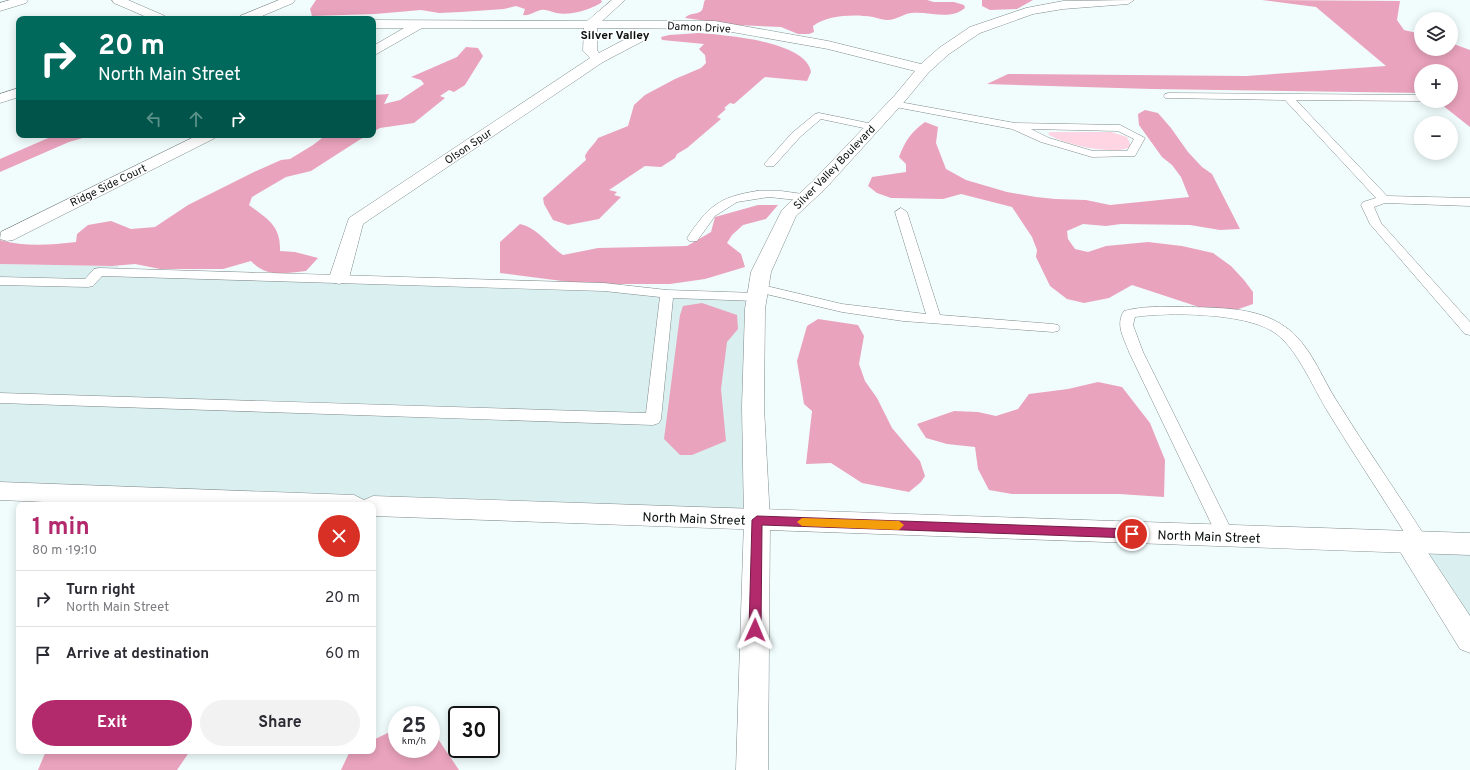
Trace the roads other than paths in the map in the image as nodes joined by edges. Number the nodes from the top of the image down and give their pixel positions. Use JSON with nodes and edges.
{"nodes":[{"id":1,"x":22,"y":0,"type":"edge"},
{"id":2,"x":118,"y":0,"type":"edge"},
{"id":3,"x":289,"y":0,"type":"edge"},
{"id":4,"x":619,"y":0,"type":"edge"},
{"id":5,"x":1128,"y":0,"type":"edge"},
{"id":6,"x":0,"y":7,"type":"edge"},
{"id":7,"x":154,"y":16,"type":"edge"},
{"id":8,"x":251,"y":16,"type":"edge"},
{"id":9,"x":376,"y":24,"type":"edge"},
{"id":10,"x":421,"y":24,"type":"junction"},
{"id":11,"x":590,"y":24,"type":"junction"},
{"id":12,"x":638,"y":38,"type":"dead end"},
{"id":13,"x":376,"y":50,"type":"edge"},
{"id":14,"x":598,"y":59,"type":"junction"},
{"id":15,"x":924,"y":69,"type":"junction"},
{"id":16,"x":16,"y":93,"type":"edge"},
{"id":17,"x":1169,"y":96,"type":"dead end"},
{"id":18,"x":1287,"y":96,"type":"junction"},
{"id":19,"x":1414,"y":98,"type":"edge"},
{"id":20,"x":0,"y":99,"type":"edge"},
{"id":21,"x":894,"y":104,"type":"junction"},
{"id":22,"x":1014,"y":126,"type":"junction"},
{"id":23,"x":873,"y":127,"type":"junction"},
{"id":24,"x":204,"y":138,"type":"edge"},
{"id":25,"x":770,"y":164,"type":"dead end"},
{"id":26,"x":806,"y":197,"type":"junction"},
{"id":27,"x":1384,"y":199,"type":"junction"},
{"id":28,"x":1470,"y":202,"type":"edge"},
{"id":29,"x":901,"y":212,"type":"dead end"},
{"id":30,"x":7,"y":236,"type":"dead end"},
{"id":31,"x":693,"y":238,"type":"dead end"},
{"id":32,"x":339,"y":278,"type":"junction"},
{"id":33,"x":0,"y":281,"type":"edge"},
{"id":34,"x":758,"y":292,"type":"junction"},
{"id":35,"x":667,"y":294,"type":"junction"},
{"id":36,"x":934,"y":319,"type":"junction"},
{"id":37,"x":1053,"y":328,"type":"dead end"},
{"id":38,"x":1470,"y":331,"type":"edge"},
{"id":39,"x":2,"y":401,"type":"edge"},
{"id":40,"x":0,"y":491,"type":"edge"},
{"id":41,"x":278,"y":502,"type":"edge"},
{"id":42,"x":376,"y":506,"type":"edge"},
{"id":43,"x":757,"y":520,"type":"junction"},
{"id":44,"x":1226,"y":537,"type":"junction"},
{"id":45,"x":1414,"y":543,"type":"junction"},
{"id":46,"x":1470,"y":544,"type":"edge"},
{"id":47,"x":1470,"y":640,"type":"edge"},
{"id":48,"x":752,"y":770,"type":"edge"}],
"edges":[{"from":1,"to":6,"type":"street"},
{"from":2,"to":7,"type":"street"},
{"from":3,"to":8,"type":"street"},
{"from":4,"to":11,"type":"street"},
{"from":5,"to":15,"type":"street","name":"Silver Valley Boulevard"},
{"from":9,"to":10,"type":"street","name":"Damon Drive"},
{"from":10,"to":11,"type":"street","name":"Damon Drive"},
{"from":10,"to":13,"type":"street"},
{"from":11,"to":14,"type":"street"},
{"from":11,"to":15,"type":"street","name":"Damon Drive"},
{"from":12,"to":14,"type":"street","name":"Olson Spur"},
{"from":14,"to":32,"type":"street","name":"Olson Spur"},
{"from":15,"to":21,"type":"street","name":"Silver Valley Boulevard"},
{"from":16,"to":20,"type":"street"},
{"from":17,"to":18,"type":"lane"},
{"from":18,"to":19,"type":"lane"},
{"from":18,"to":27,"type":"lane"},
{"from":21,"to":22,"type":"lane"},
{"from":21,"to":23,"type":"street","name":"Silver Valley Boulevard"},
{"from":22,"to":22,"type":"lane"},
{"from":23,"to":25,"type":"lane"},
{"from":23,"to":26,"type":"street","name":"Silver Valley Boulevard"},
{"from":24,"to":30,"type":"street","name":"Ridge Side Court"},
{"from":26,"to":31,"type":"lane"},
{"from":26,"to":34,"type":"street","name":"Silver Valley Boulevard"},
{"from":27,"to":28,"type":"lane"},
{"from":27,"to":38,"type":"lane"},
{"from":29,"to":36,"type":"lane"},
{"from":32,"to":33,"type":"lane"},
{"from":32,"to":35,"type":"lane"},
{"from":34,"to":35,"type":"lane"},
{"from":34,"to":36,"type":"lane"},
{"from":34,"to":43,"type":"street","name":"Silver Valley Boulevard"},
{"from":35,"to":39,"type":"lane"},
{"from":36,"to":37,"type":"lane"},
{"from":40,"to":41,"type":"street"},
{"from":42,"to":43,"type":"street","name":"North Main Street"},
{"from":43,"to":44,"type":"street","name":"North Main Street"},
{"from":43,"to":48,"type":"street","name":"Silver Valley Boulevard"},
{"from":44,"to":45,"type":"street","name":"North Main Street"},
{"from":44,"to":45,"type":"lane"},
{"from":45,"to":46,"type":"street","name":"North Main Street"},
{"from":45,"to":47,"type":"street"}]}
